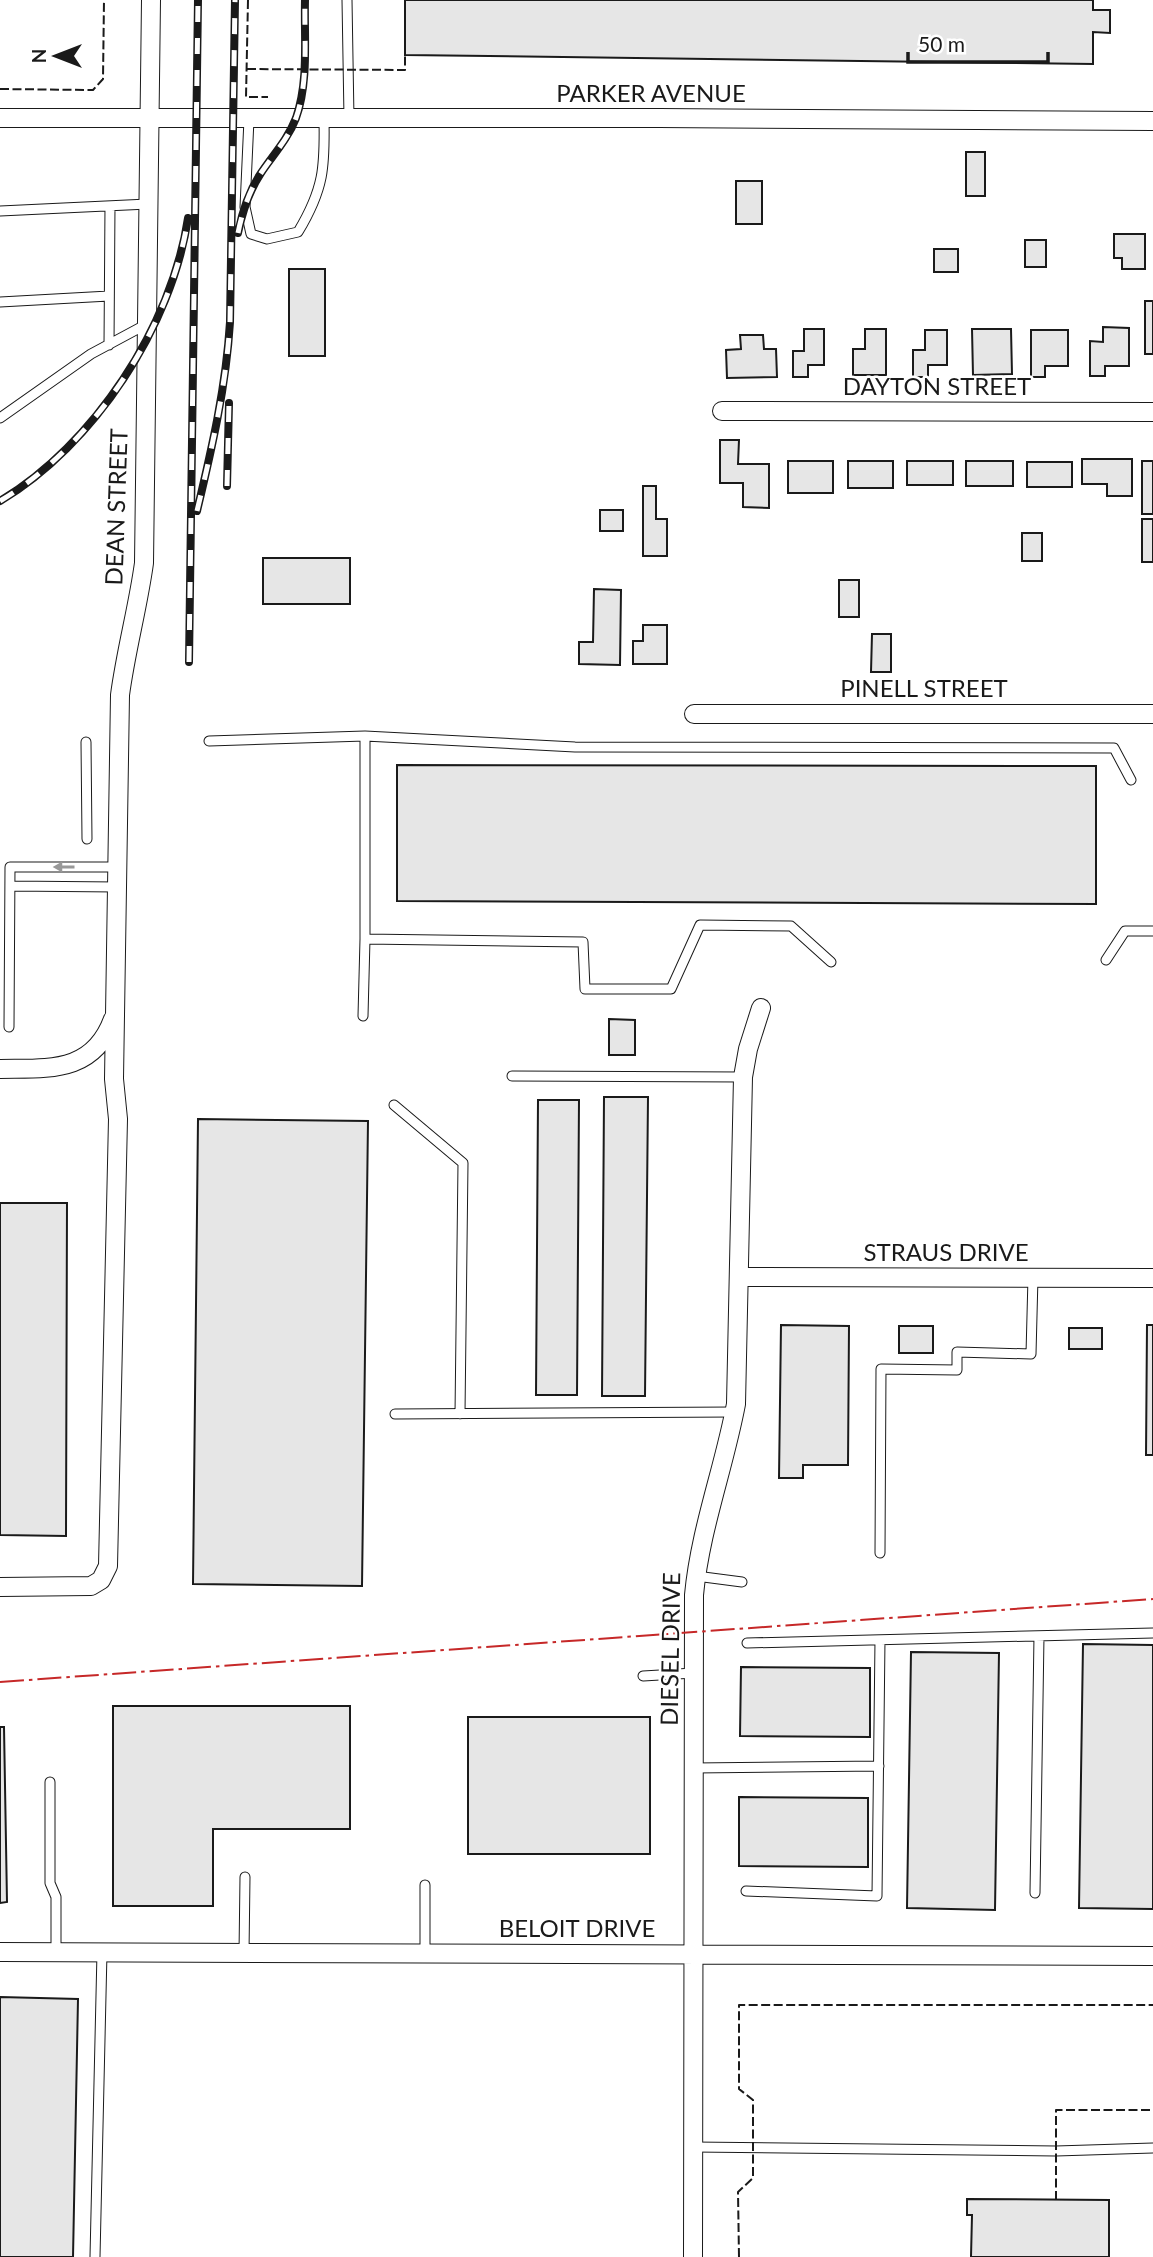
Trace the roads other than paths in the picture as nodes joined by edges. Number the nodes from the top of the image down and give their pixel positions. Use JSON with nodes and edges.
{"nodes":[{"id":1,"x":151,"y":0,"type":"edge"},
{"id":2,"x":347,"y":0,"type":"edge"},
{"id":3,"x":0,"y":118,"type":"edge"},
{"id":4,"x":324,"y":118,"type":"junction"},
{"id":5,"x":349,"y":118,"type":"junction"},
{"id":6,"x":149,"y":119,"type":"junction"},
{"id":7,"x":249,"y":119,"type":"junction"},
{"id":8,"x":1153,"y":121,"type":"edge"},
{"id":9,"x":148,"y":204,"type":"junction"},
{"id":10,"x":110,"y":206,"type":"junction"},
{"id":11,"x":0,"y":211,"type":"edge"},
{"id":12,"x":109,"y":296,"type":"junction"},
{"id":13,"x":0,"y":302,"type":"edge"},
{"id":14,"x":145,"y":325,"type":"junction"},
{"id":15,"x":109,"y":345,"type":"junction"},
{"id":16,"x":722,"y":411,"type":"dead end"},
{"id":17,"x":1153,"y":412,"type":"edge"},
{"id":18,"x":0,"y":418,"type":"edge"},
{"id":19,"x":694,"y":714,"type":"dead end"},
{"id":20,"x":1153,"y":714,"type":"edge"},
{"id":21,"x":365,"y":736,"type":"junction"},
{"id":22,"x":209,"y":741,"type":"dead end"},
{"id":23,"x":86,"y":742,"type":"dead end"},
{"id":24,"x":1131,"y":780,"type":"dead end"},
{"id":25,"x":87,"y":839,"type":"dead end"},
{"id":26,"x":117,"y":867,"type":"junction"},
{"id":27,"x":10,"y":886,"type":"junction"},
{"id":28,"x":117,"y":887,"type":"junction"},
{"id":29,"x":1153,"y":931,"type":"edge"},
{"id":30,"x":365,"y":939,"type":"junction"},
{"id":31,"x":1106,"y":960,"type":"dead end"},
{"id":32,"x":831,"y":962,"type":"dead end"},
{"id":33,"x":761,"y":1008,"type":"dead end"},
{"id":34,"x":115,"y":1013,"type":"junction"},
{"id":35,"x":363,"y":1016,"type":"dead end"},
{"id":36,"x":9,"y":1027,"type":"dead end"},
{"id":37,"x":0,"y":1069,"type":"edge"},
{"id":38,"x":512,"y":1076,"type":"dead end"},
{"id":39,"x":743,"y":1077,"type":"junction"},
{"id":40,"x":394,"y":1105,"type":"dead end"},
{"id":41,"x":740,"y":1277,"type":"junction"},
{"id":42,"x":1033,"y":1277,"type":"junction"},
{"id":43,"x":1153,"y":1278,"type":"edge"},
{"id":44,"x":734,"y":1412,"type":"junction"},
{"id":45,"x":395,"y":1414,"type":"dead end"},
{"id":46,"x":460,"y":1414,"type":"junction"},
{"id":47,"x":880,"y":1553,"type":"dead end"},
{"id":48,"x":696,"y":1576,"type":"junction"},
{"id":49,"x":742,"y":1582,"type":"dead end"},
{"id":50,"x":0,"y":1587,"type":"edge"},
{"id":51,"x":1153,"y":1633,"type":"edge"},
{"id":52,"x":1039,"y":1636,"type":"junction"},
{"id":53,"x":880,"y":1640,"type":"junction"},
{"id":54,"x":747,"y":1643,"type":"dead end"},
{"id":55,"x":694,"y":1673,"type":"junction"},
{"id":56,"x":643,"y":1676,"type":"dead end"},
{"id":57,"x":879,"y":1766,"type":"junction"},
{"id":58,"x":694,"y":1768,"type":"junction"},
{"id":59,"x":50,"y":1782,"type":"dead end"},
{"id":60,"x":245,"y":1877,"type":"dead end"},
{"id":61,"x":425,"y":1885,"type":"dead end"},
{"id":62,"x":746,"y":1891,"type":"dead end"},
{"id":63,"x":1035,"y":1893,"type":"dead end"},
{"id":64,"x":0,"y":1952,"type":"edge"},
{"id":65,"x":56,"y":1952,"type":"junction"},
{"id":66,"x":102,"y":1952,"type":"junction"},
{"id":67,"x":244,"y":1953,"type":"junction"},
{"id":68,"x":425,"y":1953,"type":"junction"},
{"id":69,"x":693,"y":1954,"type":"junction"},
{"id":70,"x":1153,"y":1956,"type":"edge"},
{"id":71,"x":693,"y":2147,"type":"junction"},
{"id":72,"x":1153,"y":2148,"type":"edge"},
{"id":73,"x":95,"y":2257,"type":"edge"},
{"id":74,"x":692,"y":2257,"type":"edge"}],
"edges":[{"from":1,"to":6,"type":"street","name":"DEAN STREET"},
{"from":2,"to":5,"type":"lane"},
{"from":3,"to":6,"type":"street","name":"PARKER AVENUE"},
{"from":4,"to":5,"type":"street","name":"PARKER AVENUE"},
{"from":4,"to":7,"type":"street","name":"PARKER AVENUE"},
{"from":4,"to":7,"type":"lane"},
{"from":5,"to":8,"type":"street","name":"PARKER AVENUE"},
{"from":6,"to":7,"type":"street","name":"PARKER AVENUE"},
{"from":6,"to":9,"type":"street","name":"DEAN STREET"},
{"from":9,"to":10,"type":"lane"},
{"from":9,"to":14,"type":"street","name":"DEAN STREET"},
{"from":10,"to":11,"type":"lane"},
{"from":10,"to":12,"type":"lane"},
{"from":12,"to":13,"type":"lane"},
{"from":12,"to":15,"type":"lane"},
{"from":14,"to":15,"type":"lane"},
{"from":14,"to":26,"type":"street","name":"DEAN STREET"},
{"from":15,"to":18,"type":"lane"},
{"from":16,"to":17,"type":"street","name":"DAYTON STREET"},
{"from":19,"to":20,"type":"street","name":"PINELL STREET"},
{"from":21,"to":22,"type":"lane"},
{"from":21,"to":24,"type":"lane"},
{"from":21,"to":30,"type":"lane"},
{"from":23,"to":25,"type":"lane"},
{"from":26,"to":27,"type":"lane","one_way":true},
{"from":26,"to":28,"type":"street","name":"DEAN STREET"},
{"from":27,"to":28,"type":"lane"},
{"from":27,"to":36,"type":"lane"},
{"from":28,"to":34,"type":"street","name":"DEAN STREET"},
{"from":29,"to":31,"type":"lane"},
{"from":30,"to":32,"type":"lane"},
{"from":30,"to":35,"type":"lane"},
{"from":33,"to":39,"type":"street","name":"DIESEL DRIVE"},
{"from":34,"to":37,"type":"street"},
{"from":34,"to":50,"type":"street","name":"DEAN STREET"},
{"from":38,"to":39,"type":"lane"},
{"from":39,"to":41,"type":"street","name":"DIESEL DRIVE"},
{"from":40,"to":46,"type":"lane"},
{"from":41,"to":42,"type":"street","name":"STRAUS DRIVE"},
{"from":41,"to":44,"type":"street","name":"DIESEL DRIVE"},
{"from":42,"to":43,"type":"street","name":"STRAUS DRIVE"},
{"from":42,"to":47,"type":"lane"},
{"from":44,"to":46,"type":"lane"},
{"from":44,"to":48,"type":"street","name":"DIESEL DRIVE"},
{"from":45,"to":46,"type":"lane"},
{"from":48,"to":49,"type":"lane"},
{"from":48,"to":55,"type":"street","name":"DIESEL DRIVE"},
{"from":51,"to":52,"type":"lane"},
{"from":52,"to":53,"type":"lane"},
{"from":52,"to":63,"type":"lane"},
{"from":53,"to":54,"type":"lane"},
{"from":53,"to":57,"type":"lane"},
{"from":55,"to":56,"type":"lane"},
{"from":55,"to":58,"type":"street","name":"DIESEL DRIVE"},
{"from":57,"to":58,"type":"lane"},
{"from":57,"to":62,"type":"lane"},
{"from":58,"to":69,"type":"street","name":"DIESEL DRIVE"},
{"from":59,"to":65,"type":"lane"},
{"from":60,"to":67,"type":"lane"},
{"from":61,"to":68,"type":"lane"},
{"from":64,"to":65,"type":"street","name":"BELOIT DRIVE"},
{"from":65,"to":66,"type":"street","name":"BELOIT DRIVE"},
{"from":66,"to":67,"type":"street","name":"BELOIT DRIVE"},
{"from":66,"to":73,"type":"lane"},
{"from":67,"to":68,"type":"street","name":"BELOIT DRIVE"},
{"from":68,"to":69,"type":"street","name":"BELOIT DRIVE"},
{"from":69,"to":70,"type":"street","name":"BELOIT DRIVE"},
{"from":69,"to":71,"type":"street","name":"DIESEL DRIVE"},
{"from":71,"to":72,"type":"lane"},
{"from":71,"to":74,"type":"street","name":"DIESEL DRIVE"}]}
